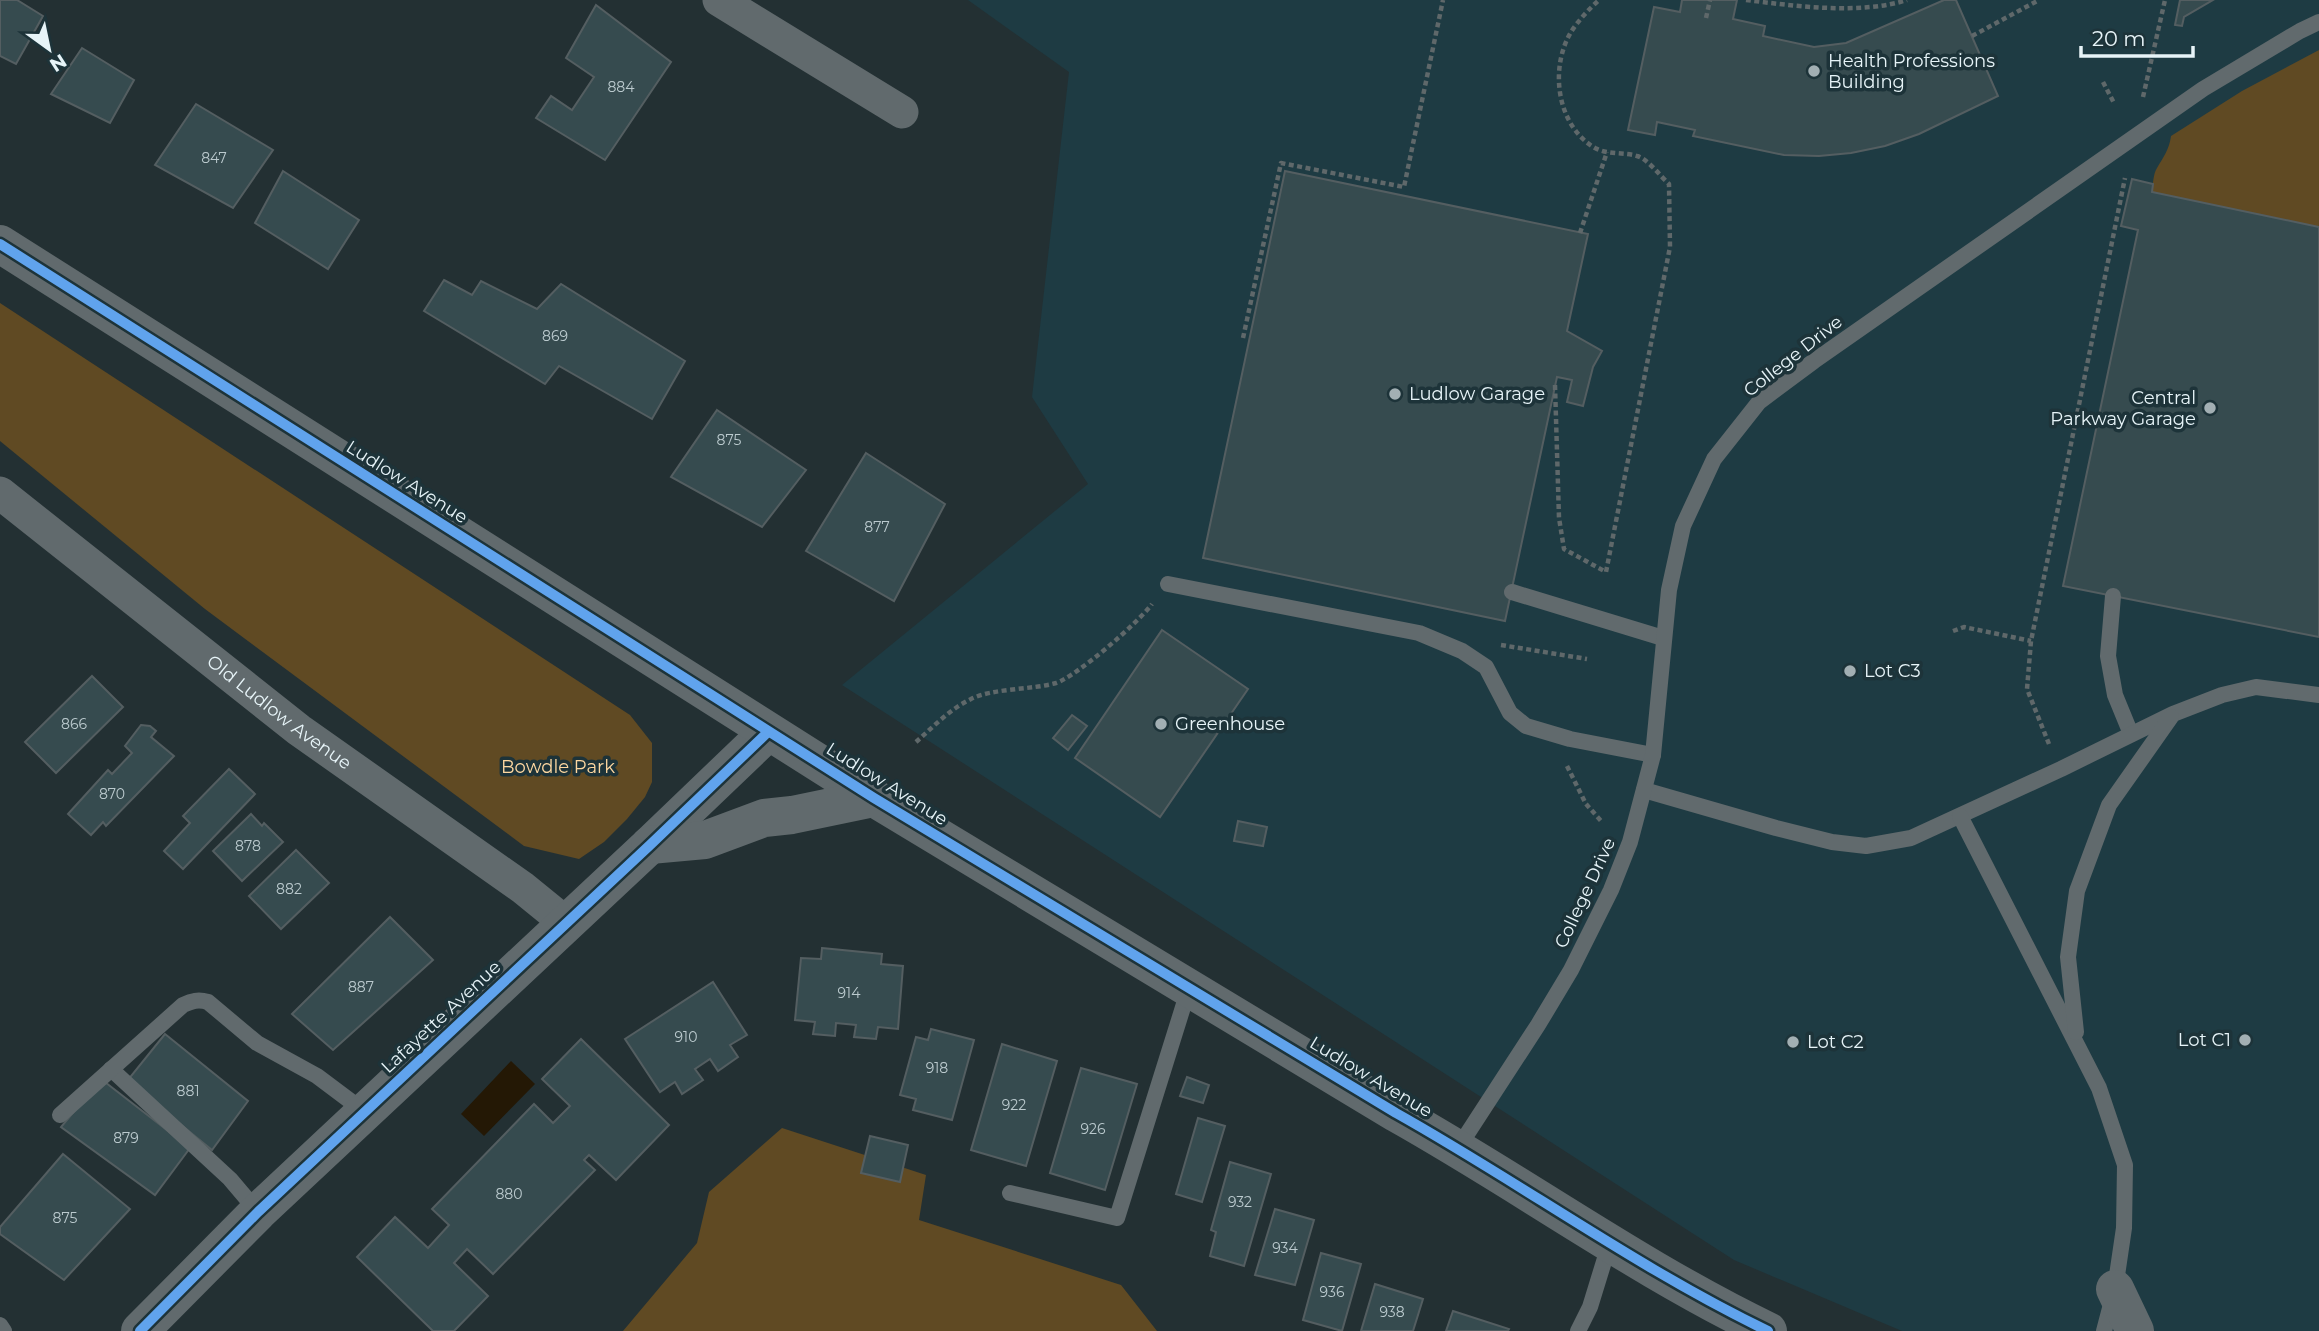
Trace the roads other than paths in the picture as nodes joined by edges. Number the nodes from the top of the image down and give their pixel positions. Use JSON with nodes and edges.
{"nodes":[{"id":1,"x":719,"y":0,"type":"edge"},
{"id":2,"x":2319,"y":22,"type":"edge"},
{"id":3,"x":902,"y":112,"type":"dead end"},
{"id":4,"x":0,"y":244,"type":"edge"},
{"id":5,"x":0,"y":493,"type":"edge"},
{"id":6,"x":1168,"y":584,"type":"road end"},
{"id":7,"x":1512,"y":592,"type":"dead end"},
{"id":8,"x":2113,"y":596,"type":"dead end"},
{"id":9,"x":1663,"y":638,"type":"junction"},
{"id":10,"x":2319,"y":695,"type":"edge"},
{"id":11,"x":2173,"y":714,"type":"junction"},
{"id":12,"x":768,"y":732,"type":"junction"},
{"id":13,"x":2131,"y":734,"type":"junction"},
{"id":14,"x":1653,"y":755,"type":"junction"},
{"id":15,"x":1644,"y":790,"type":"junction"},
{"id":16,"x":874,"y":798,"type":"junction"},
{"id":17,"x":1960,"y":816,"type":"junction"},
{"id":18,"x":650,"y":845,"type":"junction"},
{"id":19,"x":566,"y":923,"type":"junction"},
{"id":20,"x":1189,"y":988,"type":"junction"},
{"id":21,"x":2077,"y":1041,"type":"junction"},
{"id":22,"x":111,"y":1069,"type":"junction"},
{"id":23,"x":365,"y":1112,"type":"junction"},
{"id":24,"x":60,"y":1115,"type":"dead end"},
{"id":25,"x":1458,"y":1148,"type":"junction"},
{"id":26,"x":1010,"y":1193,"type":"dead end"},
{"id":27,"x":258,"y":1212,"type":"junction"},
{"id":28,"x":1610,"y":1242,"type":"junction"},
{"id":29,"x":2115,"y":1289,"type":"junction"},
{"id":30,"x":0,"y":1325,"type":"edge"},
{"id":31,"x":4,"y":1331,"type":"edge"},
{"id":32,"x":140,"y":1331,"type":"edge"},
{"id":33,"x":1578,"y":1331,"type":"edge"},
{"id":34,"x":1768,"y":1331,"type":"edge"},
{"id":35,"x":2104,"y":1331,"type":"edge"},
{"id":36,"x":2135,"y":1331,"type":"edge"}],
"edges":[{"from":1,"to":3,"type":"street"},
{"from":2,"to":9,"type":"lane","name":"College Drive"},
{"from":4,"to":12,"type":"main road","name":"Ludlow Avenue"},
{"from":5,"to":19,"type":"street","name":"Old Ludlow Avenue"},
{"from":6,"to":14,"type":"lane"},
{"from":7,"to":9,"type":"lane"},
{"from":8,"to":13,"type":"lane"},
{"from":9,"to":14,"type":"lane","name":"College Drive"},
{"from":10,"to":11,"type":"lane"},
{"from":11,"to":13,"type":"lane"},
{"from":11,"to":21,"type":"lane"},
{"from":12,"to":16,"type":"main road","name":"Ludlow Avenue"},
{"from":12,"to":18,"type":"main road","name":"Lafayette Avenue"},
{"from":13,"to":17,"type":"lane"},
{"from":14,"to":15,"type":"lane","name":"College Drive"},
{"from":15,"to":17,"type":"lane"},
{"from":15,"to":25,"type":"lane","name":"College Drive"},
{"from":16,"to":18,"type":"main road"},
{"from":16,"to":20,"type":"main road","name":"Ludlow Avenue"},
{"from":17,"to":21,"type":"lane"},
{"from":18,"to":19,"type":"main road","name":"Lafayette Avenue"},
{"from":19,"to":23,"type":"main road","name":"Lafayette Avenue"},
{"from":20,"to":25,"type":"main road","name":"Ludlow Avenue"},
{"from":20,"to":26,"type":"lane"},
{"from":21,"to":29,"type":"lane"},
{"from":22,"to":23,"type":"lane"},
{"from":22,"to":24,"type":"lane"},
{"from":22,"to":27,"type":"lane"},
{"from":23,"to":27,"type":"main road","name":"Lafayette Avenue"},
{"from":25,"to":28,"type":"main road","name":"Ludlow Avenue"},
{"from":27,"to":32,"type":"main road","name":"Lafayette Avenue"},
{"from":28,"to":33,"type":"lane"},
{"from":28,"to":34,"type":"main road","name":"Ludlow Avenue"},
{"from":29,"to":35,"type":"lane"},
{"from":29,"to":36,"type":"main road"},
{"from":30,"to":31,"type":"lane"}]}
